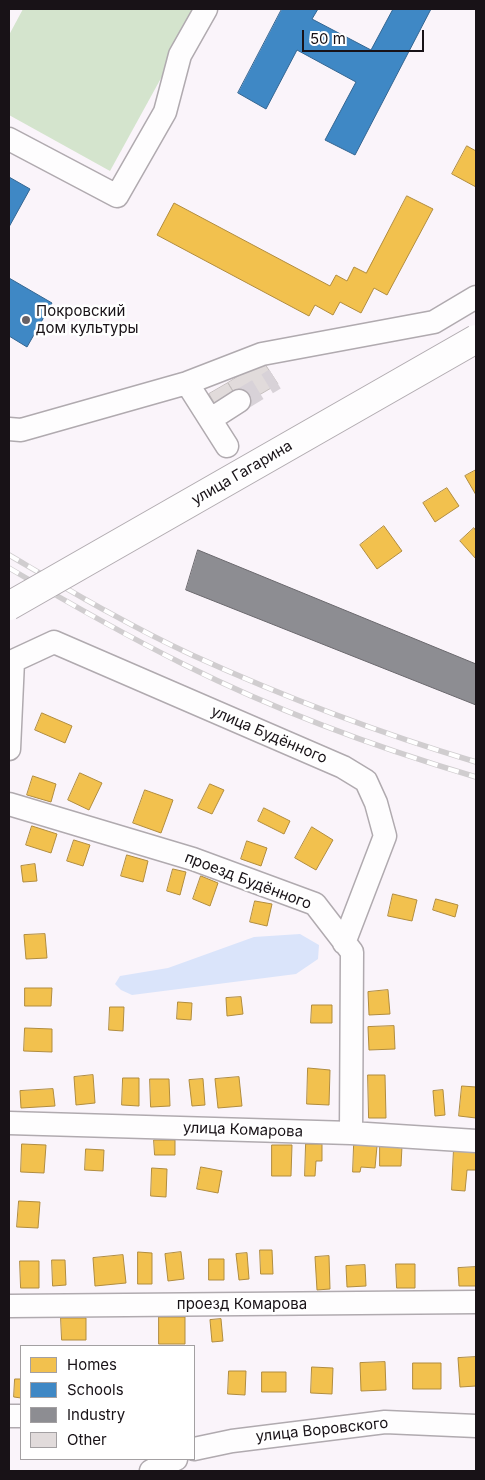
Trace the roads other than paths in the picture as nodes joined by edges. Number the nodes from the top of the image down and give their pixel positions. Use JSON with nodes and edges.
{"nodes":[{"id":1,"x":206,"y":9,"type":"edge"},
{"id":2,"x":9,"y":139,"type":"edge"},
{"id":3,"x":476,"y":297,"type":"edge"},
{"id":4,"x":476,"y":339,"type":"edge"},
{"id":5,"x":188,"y":383,"type":"junction"},
{"id":6,"x":239,"y":401,"type":"tunnel mouth"},
{"id":7,"x":211,"y":419,"type":"junction"},
{"id":8,"x":9,"y":429,"type":"edge"},
{"id":9,"x":228,"y":446,"type":"dead end"},
{"id":10,"x":9,"y":606,"type":"edge"},
{"id":11,"x":9,"y":749,"type":"edge"},
{"id":12,"x":9,"y":804,"type":"edge"},
{"id":13,"x":344,"y":943,"type":"junction"},
{"id":14,"x":9,"y":1123,"type":"edge"},
{"id":15,"x":351,"y":1133,"type":"junction"},
{"id":16,"x":476,"y":1141,"type":"edge"},
{"id":17,"x":476,"y":1302,"type":"edge"},
{"id":18,"x":9,"y":1306,"type":"edge"},
{"id":19,"x":476,"y":1426,"type":"edge"},
{"id":20,"x":195,"y":1446,"type":"edge"},
{"id":21,"x":174,"y":1460,"type":"edge"},
{"id":22,"x":151,"y":1471,"type":"edge"}],
"edges":[{"from":1,"to":2,"type":"street"},
{"from":3,"to":5,"type":"street"},
{"from":4,"to":10,"type":"main road","name":"улица Гагарина","bridge":true},
{"from":5,"to":7,"type":"street"},
{"from":5,"to":8,"type":"street"},
{"from":6,"to":7,"type":"street"},
{"from":7,"to":9,"type":"street"},
{"from":11,"to":13,"type":"street","name":"улица Будённого"},
{"from":12,"to":13,"type":"street","name":"проезд Будённого"},
{"from":13,"to":15,"type":"street","name":"проезд Будённого"},
{"from":14,"to":15,"type":"street","name":"улица Комарова"},
{"from":15,"to":16,"type":"street","name":"улица Комарова"},
{"from":17,"to":18,"type":"street","name":"проезд Комарова"},
{"from":19,"to":20,"type":"street","name":"улица Воровского"},
{"from":21,"to":22,"type":"street"}]}
